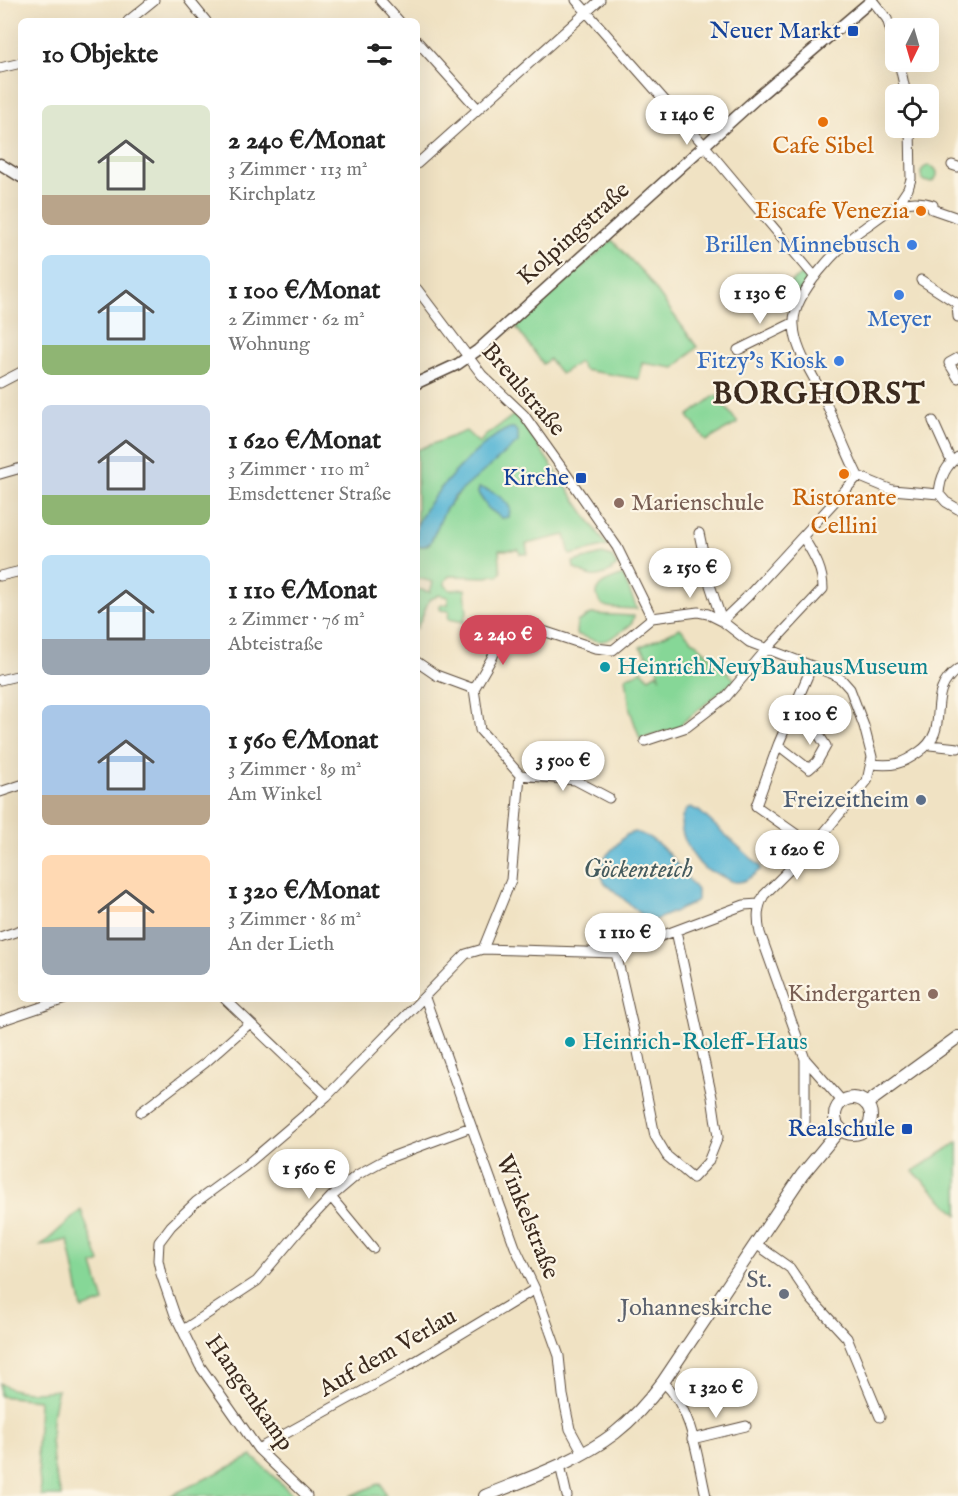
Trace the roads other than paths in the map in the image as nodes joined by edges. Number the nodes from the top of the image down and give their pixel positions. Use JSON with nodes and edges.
{"nodes":[{"id":1,"x":154,"y":0,"type":"edge"},
{"id":2,"x":189,"y":0,"type":"edge"},
{"id":3,"x":380,"y":0,"type":"edge"},
{"id":4,"x":576,"y":0,"type":"edge"},
{"id":5,"x":600,"y":0,"type":"edge"},
{"id":6,"x":872,"y":0,"type":"edge"},
{"id":7,"x":587,"y":12,"type":"junction"},
{"id":8,"x":132,"y":18,"type":"edge"},
{"id":9,"x":204,"y":18,"type":"edge"},
{"id":10,"x":396,"y":18,"type":"edge"},
{"id":11,"x":886,"y":18,"type":"edge"},
{"id":12,"x":420,"y":44,"type":"edge"},
{"id":13,"x":18,"y":64,"type":"edge"},
{"id":14,"x":0,"y":68,"type":"edge"},
{"id":15,"x":478,"y":109,"type":"junction"},
{"id":16,"x":910,"y":138,"type":"edge"},
{"id":17,"x":704,"y":145,"type":"junction"},
{"id":18,"x":420,"y":161,"type":"edge"},
{"id":19,"x":0,"y":164,"type":"edge"},
{"id":20,"x":18,"y":175,"type":"edge"},
{"id":21,"x":896,"y":207,"type":"junction"},
{"id":22,"x":958,"y":218,"type":"edge"},
{"id":23,"x":815,"y":277,"type":"junction"},
{"id":24,"x":921,"y":280,"type":"dead end"},
{"id":25,"x":420,"y":294,"type":"edge"},
{"id":26,"x":958,"y":304,"type":"edge"},
{"id":27,"x":958,"y":317,"type":"edge"},
{"id":28,"x":793,"y":323,"type":"junction"},
{"id":29,"x":738,"y":350,"type":"dead end"},
{"id":30,"x":468,"y":358,"type":"junction"},
{"id":31,"x":958,"y":358,"type":"edge"},
{"id":32,"x":18,"y":374,"type":"edge"},
{"id":33,"x":958,"y":378,"type":"edge"},
{"id":34,"x":420,"y":382,"type":"edge"},
{"id":35,"x":0,"y":383,"type":"edge"},
{"id":36,"x":933,"y":421,"type":"dead end"},
{"id":37,"x":955,"y":459,"type":"edge"},
{"id":38,"x":18,"y":469,"type":"edge"},
{"id":39,"x":0,"y":474,"type":"edge"},
{"id":40,"x":858,"y":476,"type":"junction"},
{"id":41,"x":939,"y":494,"type":"junction"},
{"id":42,"x":958,"y":509,"type":"edge"},
{"id":43,"x":699,"y":533,"type":"dead end"},
{"id":44,"x":803,"y":537,"type":"junction"},
{"id":45,"x":18,"y":572,"type":"edge"},
{"id":46,"x":0,"y":576,"type":"edge"},
{"id":47,"x":652,"y":618,"type":"junction"},
{"id":48,"x":722,"y":621,"type":"junction"},
{"id":49,"x":766,"y":650,"type":"junction"},
{"id":50,"x":420,"y":664,"type":"edge"},
{"id":51,"x":812,"y":666,"type":"junction"},
{"id":52,"x":958,"y":669,"type":"edge"},
{"id":53,"x":18,"y":676,"type":"edge"},
{"id":54,"x":0,"y":680,"type":"edge"},
{"id":55,"x":474,"y":689,"type":"junction"},
{"id":56,"x":790,"y":717,"type":"junction"},
{"id":57,"x":645,"y":741,"type":"dead end"},
{"id":58,"x":778,"y":745,"type":"junction"},
{"id":59,"x":930,"y":745,"type":"junction"},
{"id":60,"x":958,"y":748,"type":"edge"},
{"id":61,"x":871,"y":764,"type":"junction"},
{"id":62,"x":520,"y":775,"type":"junction"},
{"id":63,"x":18,"y":786,"type":"edge"},
{"id":64,"x":0,"y":792,"type":"edge"},
{"id":65,"x":609,"y":798,"type":"dead end"},
{"id":66,"x":813,"y":846,"type":"junction"},
{"id":67,"x":759,"y":904,"type":"junction"},
{"id":68,"x":18,"y":931,"type":"edge"},
{"id":69,"x":676,"y":931,"type":"junction"},
{"id":70,"x":0,"y":937,"type":"edge"},
{"id":71,"x":483,"y":949,"type":"junction"},
{"id":72,"x":615,"y":953,"type":"junction"},
{"id":73,"x":424,"y":998,"type":"junction"},
{"id":74,"x":56,"y":1002,"type":"edge"},
{"id":75,"x":228,"y":1002,"type":"edge"},
{"id":76,"x":0,"y":1021,"type":"edge"},
{"id":77,"x":249,"y":1024,"type":"junction"},
{"id":78,"x":958,"y":1037,"type":"edge"},
{"id":79,"x":805,"y":1059,"type":"junction"},
{"id":80,"x":327,"y":1096,"type":"junction"},
{"id":81,"x":842,"y":1101,"type":"junction"},
{"id":82,"x":866,"y":1104,"type":"junction"},
{"id":83,"x":141,"y":1112,"type":"dead end"},
{"id":84,"x":471,"y":1127,"type":"junction"},
{"id":85,"x":840,"y":1129,"type":"junction"},
{"id":86,"x":805,"y":1130,"type":"dead end"},
{"id":87,"x":331,"y":1197,"type":"junction"},
{"id":88,"x":756,"y":1244,"type":"junction"},
{"id":89,"x":373,"y":1248,"type":"dead end"},
{"id":90,"x":535,"y":1289,"type":"junction"},
{"id":91,"x":183,"y":1330,"type":"junction"},
{"id":92,"x":663,"y":1382,"type":"junction"},
{"id":93,"x":880,"y":1417,"type":"dead end"},
{"id":94,"x":746,"y":1426,"type":"dead end"},
{"id":95,"x":692,"y":1439,"type":"junction"},
{"id":96,"x":258,"y":1449,"type":"junction"},
{"id":97,"x":583,"y":1453,"type":"junction"},
{"id":98,"x":560,"y":1465,"type":"junction"},
{"id":99,"x":307,"y":1496,"type":"edge"},
{"id":100,"x":485,"y":1496,"type":"edge"},
{"id":101,"x":567,"y":1496,"type":"edge"},
{"id":102,"x":706,"y":1496,"type":"edge"}],
"edges":[{"from":1,"to":8,"type":"street"},
{"from":2,"to":9,"type":"street"},
{"from":3,"to":10,"type":"street"},
{"from":4,"to":7,"type":"street"},
{"from":5,"to":7,"type":"street"},
{"from":6,"to":11,"type":"street"},
{"from":6,"to":17,"type":"street","name":"Kolpingstraße"},
{"from":7,"to":15,"type":"street"},
{"from":7,"to":17,"type":"street"},
{"from":12,"to":15,"type":"street"},
{"from":13,"to":14,"type":"street"},
{"from":15,"to":18,"type":"street"},
{"from":16,"to":21,"type":"street"},
{"from":17,"to":23,"type":"street"},
{"from":17,"to":30,"type":"street","name":"Kolpingstraße"},
{"from":19,"to":20,"type":"street"},
{"from":21,"to":22,"type":"street"},
{"from":21,"to":23,"type":"street"},
{"from":23,"to":28,"type":"street"},
{"from":24,"to":26,"type":"street"},
{"from":25,"to":30,"type":"street","name":"Breulstraße"},
{"from":26,"to":27,"type":"street"},
{"from":28,"to":29,"type":"street"},
{"from":28,"to":40,"type":"street"},
{"from":30,"to":34,"type":"street","name":"Kolpingstraße"},
{"from":30,"to":47,"type":"street","name":"Breulstraße"},
{"from":31,"to":33,"type":"street"},
{"from":32,"to":35,"type":"street"},
{"from":36,"to":37,"type":"street"},
{"from":37,"to":41,"type":"street"},
{"from":38,"to":39,"type":"street"},
{"from":40,"to":41,"type":"street"},
{"from":40,"to":44,"type":"street"},
{"from":41,"to":42,"type":"street"},
{"from":43,"to":48,"type":"street"},
{"from":44,"to":48,"type":"street"},
{"from":44,"to":49,"type":"street"},
{"from":45,"to":46,"type":"street"},
{"from":47,"to":48,"type":"street"},
{"from":47,"to":55,"type":"street"},
{"from":48,"to":49,"type":"street"},
{"from":49,"to":51,"type":"street"},
{"from":49,"to":57,"type":"street"},
{"from":50,"to":55,"type":"street"},
{"from":51,"to":56,"type":"street"},
{"from":51,"to":61,"type":"street"},
{"from":52,"to":59,"type":"street"},
{"from":53,"to":54,"type":"street"},
{"from":55,"to":62,"type":"street"},
{"from":56,"to":58,"type":"street"},
{"from":56,"to":58,"type":"street"},
{"from":58,"to":66,"type":"street"},
{"from":59,"to":60,"type":"street"},
{"from":59,"to":61,"type":"street"},
{"from":61,"to":66,"type":"street"},
{"from":62,"to":65,"type":"street"},
{"from":62,"to":71,"type":"street"},
{"from":63,"to":64,"type":"street"},
{"from":66,"to":67,"type":"street"},
{"from":67,"to":69,"type":"street"},
{"from":67,"to":79,"type":"street"},
{"from":68,"to":70,"type":"street"},
{"from":69,"to":72,"type":"street"},
{"from":69,"to":72,"type":"street"},
{"from":71,"to":72,"type":"street"},
{"from":71,"to":73,"type":"street","name":"Hangenkamp"},
{"from":73,"to":80,"type":"street","name":"Hangenkamp"},
{"from":73,"to":84,"type":"street","name":"Winkelstraße"},
{"from":74,"to":76,"type":"street"},
{"from":75,"to":77,"type":"street"},
{"from":77,"to":80,"type":"street"},
{"from":77,"to":83,"type":"street"},
{"from":78,"to":82,"type":"main road"},
{"from":79,"to":81,"type":"street"},
{"from":79,"to":86,"type":"street"},
{"from":80,"to":91,"type":"street","name":"Hangenkamp"},
{"from":81,"to":82,"type":"main road"},
{"from":81,"to":85,"type":"main road"},
{"from":82,"to":85,"type":"main road"},
{"from":84,"to":87,"type":"street"},
{"from":84,"to":90,"type":"street","name":"Winkelstraße"},
{"from":85,"to":88,"type":"main road"},
{"from":87,"to":89,"type":"street"},
{"from":87,"to":91,"type":"street"},
{"from":88,"to":92,"type":"main road"},
{"from":88,"to":93,"type":"street"},
{"from":90,"to":96,"type":"street","name":"Auf dem Verlau"},
{"from":90,"to":97,"type":"street","name":"Winkelstraße"},
{"from":91,"to":96,"type":"street","name":"Hangenkamp"},
{"from":92,"to":95,"type":"street"},
{"from":92,"to":97,"type":"main road"},
{"from":94,"to":95,"type":"street"},
{"from":95,"to":102,"type":"street"},
{"from":96,"to":99,"type":"street","name":"Hangenkamp"},
{"from":97,"to":98,"type":"main road"},
{"from":98,"to":100,"type":"main road"},
{"from":98,"to":101,"type":"street"}]}
